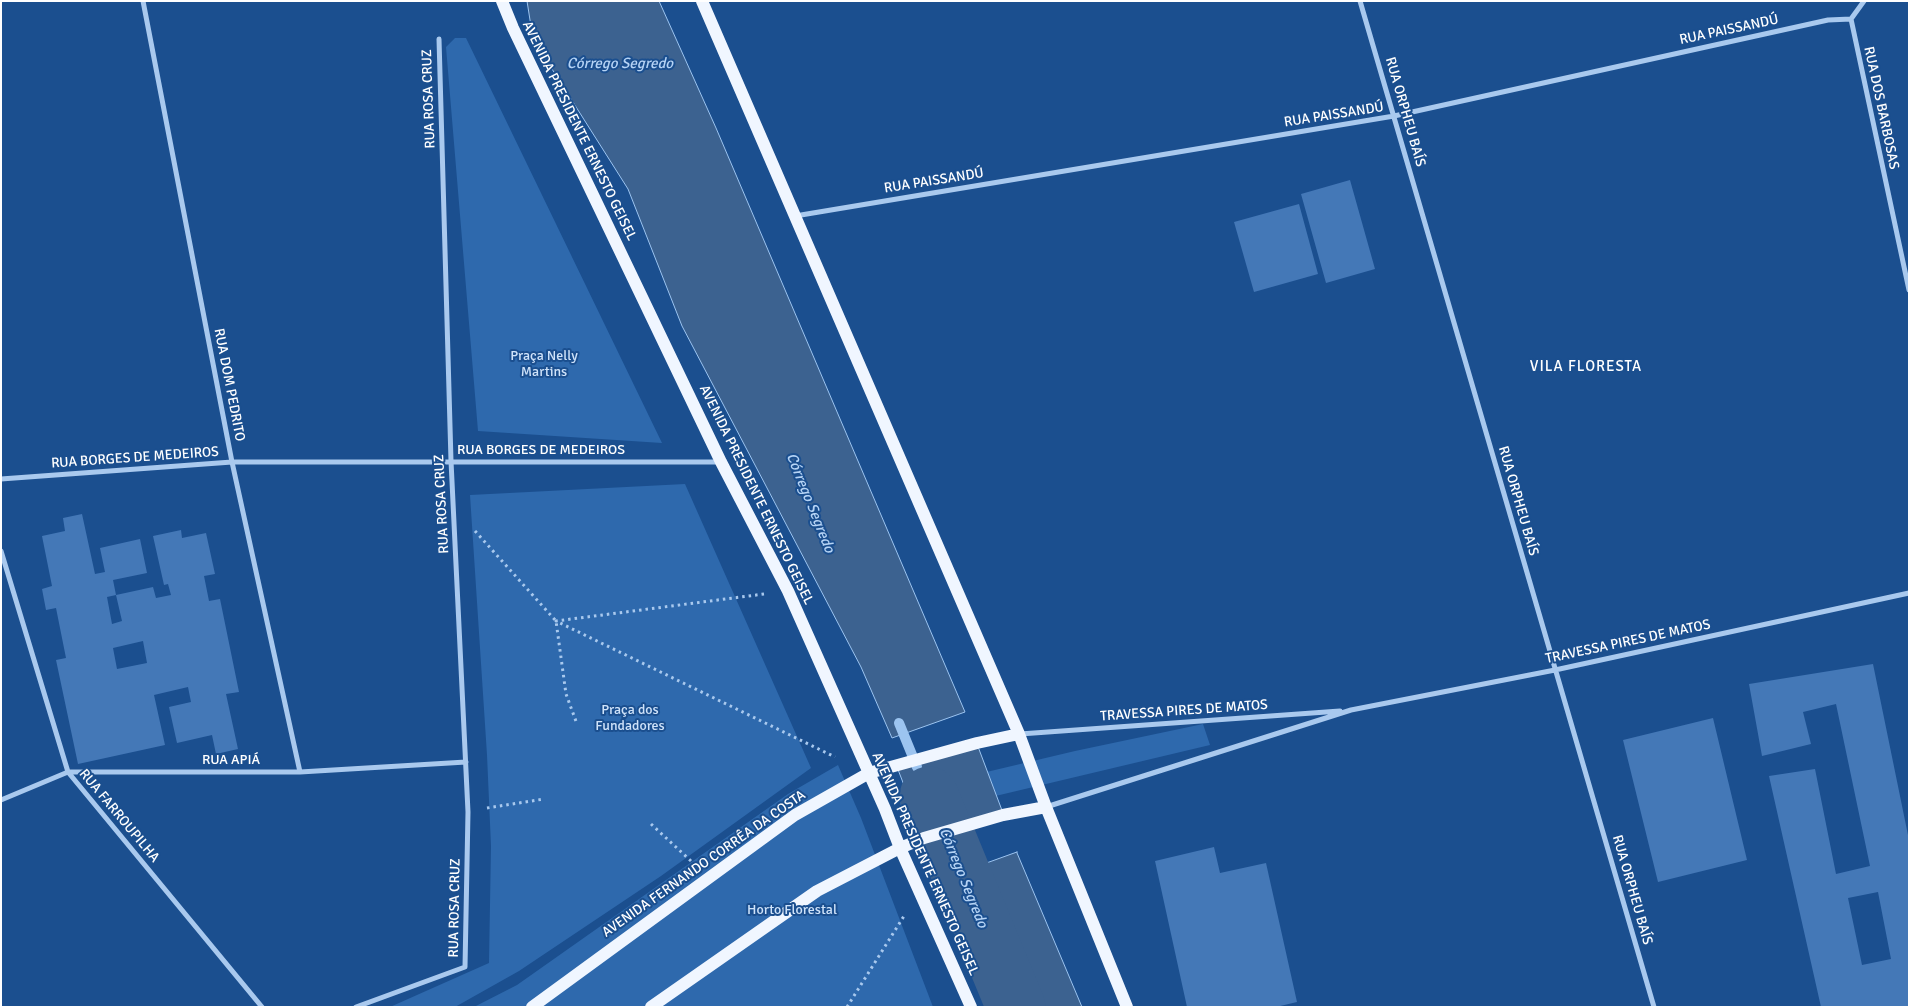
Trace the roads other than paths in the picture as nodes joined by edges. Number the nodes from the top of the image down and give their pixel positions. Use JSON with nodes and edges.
{"nodes":[{"id":1,"x":143,"y":1,"type":"edge"},
{"id":2,"x":502,"y":1,"type":"edge"},
{"id":3,"x":702,"y":1,"type":"edge"},
{"id":4,"x":1360,"y":1,"type":"edge"},
{"id":5,"x":1864,"y":1,"type":"edge"},
{"id":6,"x":1851,"y":20,"type":"junction"},
{"id":7,"x":439,"y":39,"type":"dead end"},
{"id":8,"x":1394,"y":116,"type":"junction"},
{"id":9,"x":794,"y":216,"type":"junction"},
{"id":10,"x":1909,"y":290,"type":"edge"},
{"id":11,"x":451,"y":461,"type":"junction"},
{"id":12,"x":232,"y":462,"type":"junction"},
{"id":13,"x":721,"y":462,"type":"junction"},
{"id":14,"x":1,"y":479,"type":"edge"},
{"id":15,"x":1,"y":551,"type":"edge"},
{"id":16,"x":1909,"y":593,"type":"edge"},
{"id":17,"x":1555,"y":670,"type":"junction"},
{"id":18,"x":1351,"y":710,"type":"junction"},
{"id":19,"x":1019,"y":734,"type":"junction"},
{"id":20,"x":466,"y":762,"type":"junction"},
{"id":21,"x":68,"y":772,"type":"junction"},
{"id":22,"x":300,"y":772,"type":"junction"},
{"id":23,"x":869,"y":773,"type":"junction"},
{"id":24,"x":1,"y":800,"type":"edge"},
{"id":25,"x":1046,"y":807,"type":"junction"},
{"id":26,"x":900,"y":848,"type":"junction"},
{"id":27,"x":262,"y":1007,"type":"edge"},
{"id":28,"x":356,"y":1007,"type":"edge"},
{"id":29,"x":532,"y":1007,"type":"edge"},
{"id":30,"x":652,"y":1007,"type":"edge"},
{"id":31,"x":971,"y":1007,"type":"edge"},
{"id":32,"x":1127,"y":1007,"type":"edge"},
{"id":33,"x":1654,"y":1007,"type":"edge"}],
"edges":[{"from":1,"to":12,"type":"street","name":"RUA DOM PEDRITO"},
{"from":2,"to":13,"type":"main road","name":"AVENIDA PRESIDENTE ERNESTO GEISEL"},
{"from":3,"to":9,"type":"main road"},
{"from":4,"to":8,"type":"street","name":"RUA ORPHEU BAÍS"},
{"from":5,"to":6,"type":"street"},
{"from":6,"to":8,"type":"street","name":"RUA PAISSANDÚ"},
{"from":6,"to":10,"type":"street","name":"RUA DOS BARBOSAS"},
{"from":7,"to":11,"type":"street","name":"RUA ROSA CRUZ"},
{"from":8,"to":9,"type":"street","name":"RUA PAISSANDÚ"},
{"from":8,"to":17,"type":"street","name":"RUA ORPHEU BAÍS"},
{"from":9,"to":19,"type":"main road"},
{"from":11,"to":12,"type":"street","name":"RUA BORGES DE MEDEIROS"},
{"from":11,"to":13,"type":"street","name":"RUA BORGES DE MEDEIROS"},
{"from":11,"to":20,"type":"street","name":"RUA ROSA CRUZ"},
{"from":12,"to":14,"type":"street","name":"RUA BORGES DE MEDEIROS"},
{"from":12,"to":22,"type":"street","name":"RUA DOM PEDRITO"},
{"from":13,"to":23,"type":"main road","name":"AVENIDA PRESIDENTE ERNESTO GEISEL"},
{"from":15,"to":21,"type":"street","name":"RUA FARROUPILHA"},
{"from":16,"to":17,"type":"street","name":"TRAVESSA PIRES DE MATOS"},
{"from":17,"to":18,"type":"street","name":"TRAVESSA PIRES DE MATOS"},
{"from":17,"to":33,"type":"street","name":"RUA ORPHEU BAÍS"},
{"from":18,"to":19,"type":"street","name":"TRAVESSA PIRES DE MATOS"},
{"from":18,"to":25,"type":"street","name":"TRAVESSA PIRES DE MATOS"},
{"from":19,"to":23,"type":"main road","name":"AVENIDA FERNANDO CORRÊA DA COSTA"},
{"from":19,"to":25,"type":"main road"},
{"from":20,"to":22,"type":"street","name":"RUA APIÁ"},
{"from":20,"to":28,"type":"street","name":"RUA ROSA CRUZ"},
{"from":21,"to":22,"type":"street","name":"RUA APIÁ"},
{"from":21,"to":24,"type":"street","name":"RUA APIÁ"},
{"from":21,"to":27,"type":"street","name":"RUA FARROUPILHA"},
{"from":23,"to":26,"type":"main road","name":"AVENIDA PRESIDENTE ERNESTO GEISEL"},
{"from":23,"to":29,"type":"main road","name":"AVENIDA FERNANDO CORRÊA DA COSTA"},
{"from":25,"to":26,"type":"main road"},
{"from":25,"to":32,"type":"main road"},
{"from":26,"to":30,"type":"main road"},
{"from":26,"to":31,"type":"main road","name":"AVENIDA PRESIDENTE ERNESTO GEISEL"}]}
